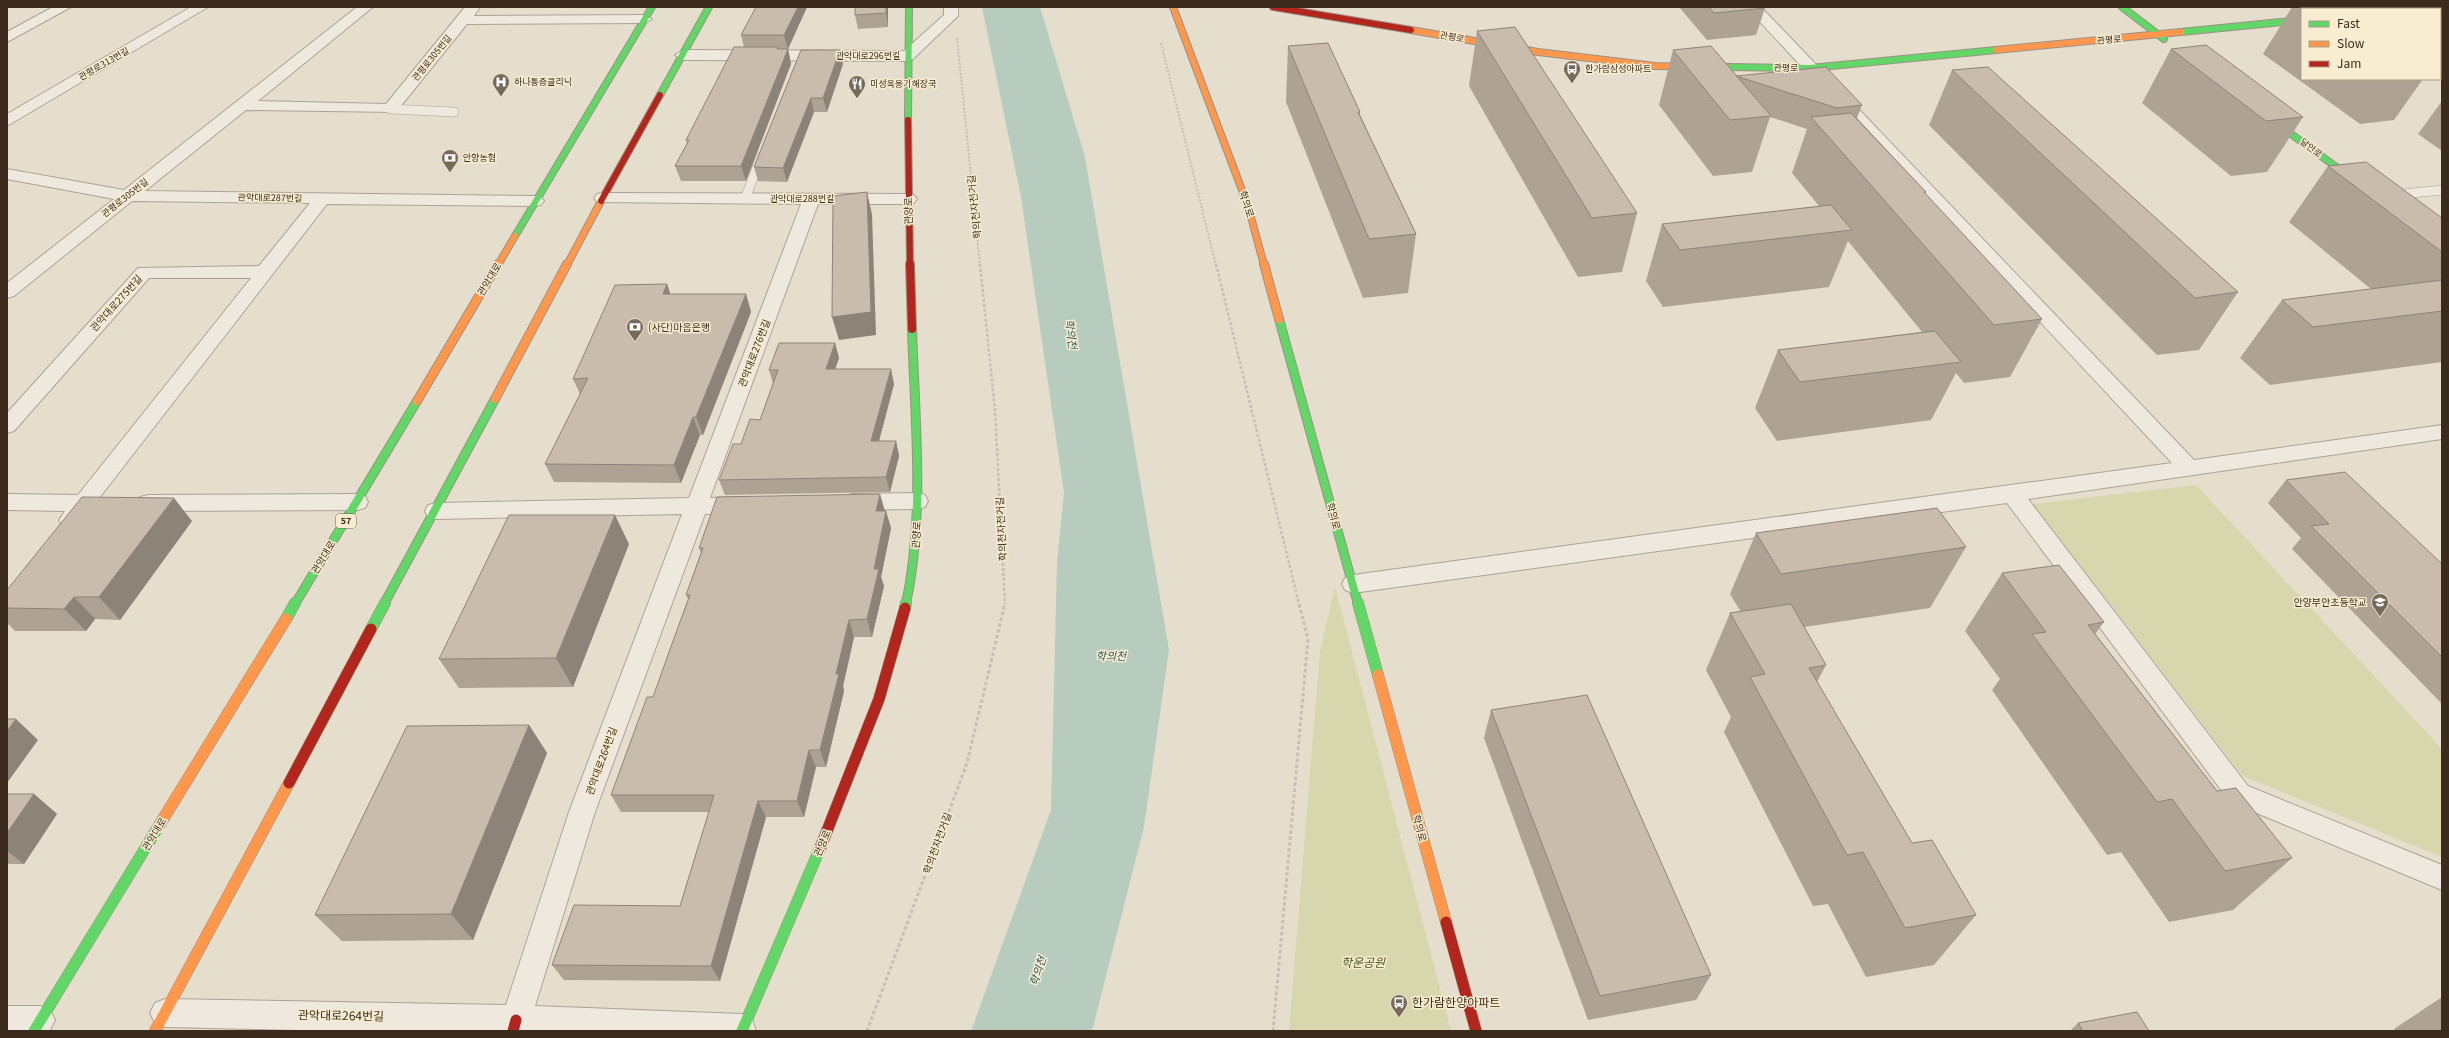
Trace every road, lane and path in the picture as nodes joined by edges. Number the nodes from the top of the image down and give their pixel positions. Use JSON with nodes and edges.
{"nodes":[{"id":1,"x":64,"y":7,"type":"edge"},
{"id":2,"x":201,"y":7,"type":"edge"},
{"id":3,"x":366,"y":7,"type":"edge"},
{"id":4,"x":473,"y":7,"type":"edge"},
{"id":5,"x":709,"y":7,"type":"edge"},
{"id":6,"x":909,"y":7,"type":"edge"},
{"id":7,"x":951,"y":7,"type":"edge"},
{"id":8,"x":1172,"y":7,"type":"edge"},
{"id":9,"x":1273,"y":7,"type":"edge"},
{"id":10,"x":1753,"y":7,"type":"edge"},
{"id":11,"x":2122,"y":7,"type":"edge"},
{"id":12,"x":2429,"y":7,"type":"edge"},
{"id":13,"x":2425,"y":8,"type":"edge"},
{"id":14,"x":649,"y":13,"type":"edge"},
{"id":15,"x":463,"y":20,"type":"junction"},
{"id":16,"x":2301,"y":20,"type":"edge"},
{"id":17,"x":1181,"y":26,"type":"junction"},
{"id":18,"x":2159,"y":35,"type":"junction"},
{"id":19,"x":957,"y":36,"type":"dead end"},
{"id":20,"x":7,"y":38,"type":"edge"},
{"id":21,"x":2171,"y":44,"type":"dead end"},
{"id":22,"x":683,"y":55,"type":"junction"},
{"id":23,"x":908,"y":56,"type":"junction"},
{"id":24,"x":1810,"y":68,"type":"junction"},
{"id":25,"x":243,"y":105,"type":"junction"},
{"id":26,"x":390,"y":109,"type":"junction"},
{"id":27,"x":2261,"y":111,"type":"edge"},
{"id":28,"x":454,"y":112,"type":"dead end"},
{"id":29,"x":7,"y":121,"type":"edge"},
{"id":30,"x":764,"y":149,"type":"edge"},
{"id":31,"x":7,"y":174,"type":"edge"},
{"id":32,"x":2364,"y":188,"type":"edge"},
{"id":33,"x":2442,"y":190,"type":"edge"},
{"id":34,"x":127,"y":196,"type":"junction"},
{"id":35,"x":2384,"y":196,"type":"edge"},
{"id":36,"x":603,"y":198,"type":"junction"},
{"id":37,"x":322,"y":199,"type":"junction"},
{"id":38,"x":745,"y":199,"type":"junction"},
{"id":39,"x":908,"y":199,"type":"junction"},
{"id":40,"x":811,"y":200,"type":"junction"},
{"id":41,"x":535,"y":201,"type":"junction"},
{"id":42,"x":266,"y":272,"type":"junction"},
{"id":43,"x":7,"y":292,"type":"edge"},
{"id":44,"x":7,"y":426,"type":"edge"},
{"id":45,"x":2442,"y":432,"type":"edge"},
{"id":46,"x":2189,"y":468,"type":"junction"},
{"id":47,"x":2012,"y":494,"type":"junction"},
{"id":48,"x":917,"y":501,"type":"junction"},
{"id":49,"x":7,"y":502,"type":"edge"},
{"id":50,"x":357,"y":502,"type":"junction"},
{"id":51,"x":83,"y":503,"type":"junction"},
{"id":52,"x":830,"y":503,"type":"edge"},
{"id":53,"x":767,"y":504,"type":"edge"},
{"id":54,"x":696,"y":506,"type":"junction"},
{"id":55,"x":436,"y":511,"type":"junction"},
{"id":56,"x":59,"y":533,"type":"edge"},
{"id":57,"x":1353,"y":584,"type":"junction"},
{"id":58,"x":2442,"y":878,"type":"edge"},
{"id":59,"x":7,"y":1020,"type":"edge"},
{"id":60,"x":160,"y":1022,"type":"edge"},
{"id":61,"x":514,"y":1025,"type":"edge"},
{"id":62,"x":37,"y":1026,"type":"edge"},
{"id":63,"x":742,"y":1030,"type":"edge"},
{"id":64,"x":867,"y":1031,"type":"edge"},
{"id":65,"x":1273,"y":1031,"type":"edge"},
{"id":66,"x":1476,"y":1031,"type":"edge"}],
"edges":[{"from":1,"to":20,"type":"street"},
{"from":2,"to":29,"type":"street","name":"관평로313번길"},
{"from":3,"to":25,"type":"street","name":"관평로305번길"},
{"from":4,"to":15,"type":"street","name":"관평로305번길"},
{"from":5,"to":22,"type":"street"},
{"from":6,"to":23,"type":"street","name":"관양로"},
{"from":7,"to":23,"type":"street"},
{"from":8,"to":17,"type":"street","name":"학의로"},
{"from":9,"to":24,"type":"street","name":"관평로"},
{"from":10,"to":24,"type":"street"},
{"from":11,"to":18,"type":"street"},
{"from":12,"to":13,"type":"street"},
{"from":14,"to":15,"type":"street","name":"관악대로"},
{"from":14,"to":41,"type":"street","name":"관악대로","number":"57"},
{"from":15,"to":26,"type":"street","name":"관평로305번길"},
{"from":16,"to":18,"type":"street","name":"관평로"},
{"from":17,"to":57,"type":"street","name":"학의로"},
{"from":17,"to":65,"type":"path"},
{"from":18,"to":21,"type":"street"},
{"from":18,"to":24,"type":"street","name":"관평로"},
{"from":19,"to":64,"type":"path","name":"학의천자전거길"},
{"from":22,"to":23,"type":"street","name":"관악대로296번길"},
{"from":22,"to":36,"type":"street"},
{"from":23,"to":39,"type":"street","name":"관양로"},
{"from":24,"to":46,"type":"street"},
{"from":25,"to":26,"type":"street"},
{"from":25,"to":34,"type":"street","name":"관평로305번길"},
{"from":26,"to":28,"type":"lane"},
{"from":27,"to":32,"type":"street","name":"달안로"},
{"from":30,"to":38,"type":"lane"},
{"from":31,"to":34,"type":"street","name":"관악대로287번길"},
{"from":33,"to":35,"type":"lane"},
{"from":34,"to":37,"type":"street","name":"관악대로287번길"},
{"from":34,"to":43,"type":"street","name":"관평로305번길"},
{"from":36,"to":38,"type":"street","name":"관악대로288번길"},
{"from":36,"to":55,"type":"street"},
{"from":37,"to":41,"type":"street","name":"관악대로287번길"},
{"from":37,"to":42,"type":"street"},
{"from":38,"to":40,"type":"street","name":"관악대로288번길"},
{"from":39,"to":40,"type":"street","name":"관악대로288번길"},
{"from":39,"to":48,"type":"street","name":"관양로"},
{"from":40,"to":54,"type":"street","name":"관악대로276번길"},
{"from":41,"to":50,"type":"street","name":"관악대로","number":"57"},
{"from":42,"to":44,"type":"street","name":"관악대로275번길"},
{"from":42,"to":51,"type":"street"},
{"from":45,"to":46,"type":"street"},
{"from":46,"to":47,"type":"street"},
{"from":47,"to":57,"type":"street"},
{"from":47,"to":58,"type":"street"},
{"from":48,"to":52,"type":"street"},
{"from":48,"to":63,"type":"street","name":"관양로"},
{"from":49,"to":51,"type":"street"},
{"from":50,"to":51,"type":"street"},
{"from":50,"to":62,"type":"street","name":"관악대로","number":"57"},
{"from":51,"to":56,"type":"street"},
{"from":53,"to":54,"type":"street"},
{"from":54,"to":55,"type":"street"},
{"from":54,"to":61,"type":"street","name":"관악대로264번길"},
{"from":55,"to":60,"type":"street"},
{"from":57,"to":66,"type":"street","name":"학의로"},
{"from":59,"to":62,"type":"street"},
{"from":60,"to":61,"type":"street","name":"관악대로264번길"},
{"from":61,"to":63,"type":"street","name":"관악대로264번길"}]}
